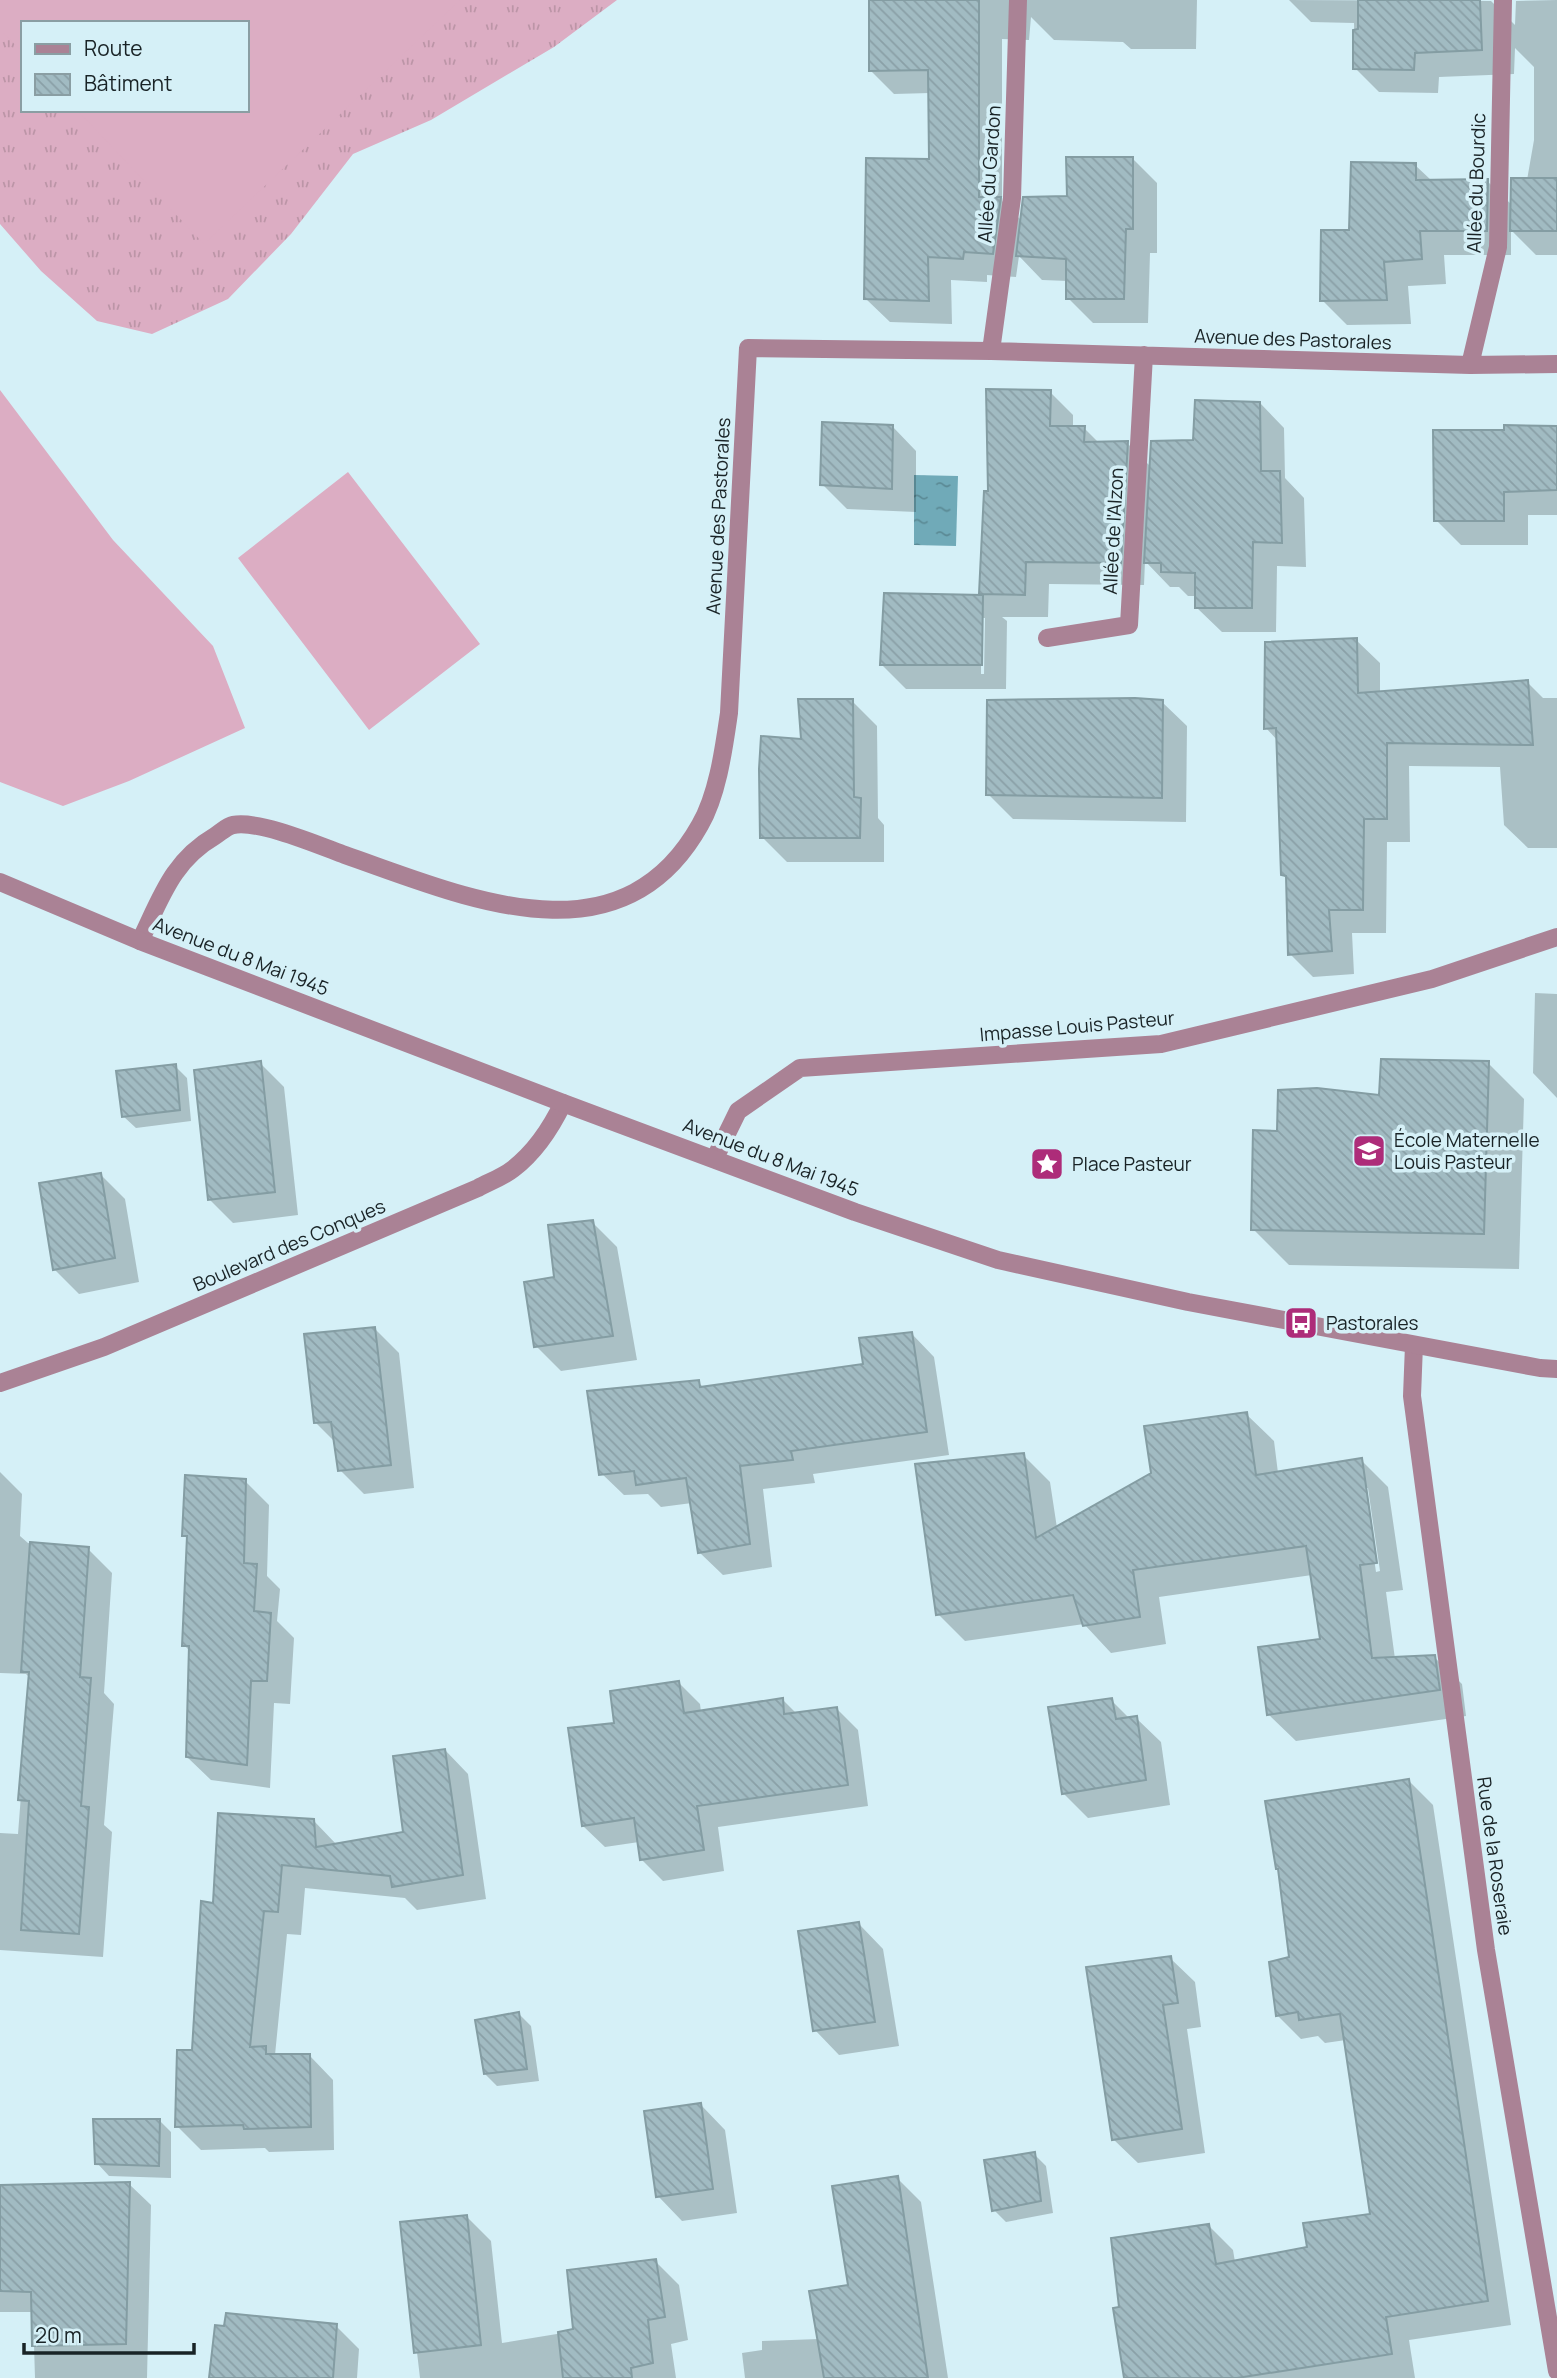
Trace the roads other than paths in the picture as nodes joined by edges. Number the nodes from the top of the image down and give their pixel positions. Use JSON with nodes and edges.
{"nodes":[{"id":1,"x":1018,"y":0,"type":"edge"},
{"id":2,"x":1503,"y":0,"type":"edge"},
{"id":3,"x":991,"y":351,"type":"junction"},
{"id":4,"x":1144,"y":355,"type":"junction"},
{"id":5,"x":1557,"y":364,"type":"edge"},
{"id":6,"x":1470,"y":365,"type":"junction"},
{"id":7,"x":1046,"y":638,"type":"dead end"},
{"id":8,"x":0,"y":882,"type":"edge"},
{"id":9,"x":1557,"y":937,"type":"edge"},
{"id":10,"x":140,"y":941,"type":"junction"},
{"id":11,"x":563,"y":1103,"type":"junction"},
{"id":12,"x":715,"y":1158,"type":"junction"},
{"id":13,"x":1414,"y":1345,"type":"junction"},
{"id":14,"x":1557,"y":1369,"type":"edge"},
{"id":15,"x":0,"y":1383,"type":"edge"},
{"id":16,"x":1557,"y":2371,"type":"edge"}],
"edges":[{"from":1,"to":3,"type":"street","name":"Allée du Gardon"},
{"from":2,"to":6,"type":"street","name":"Allée du Bourdic"},
{"from":3,"to":4,"type":"street","name":"Avenue des Pastorales"},
{"from":3,"to":10,"type":"street","name":"Avenue des Pastorales"},
{"from":4,"to":6,"type":"street","name":"Avenue des Pastorales"},
{"from":4,"to":7,"type":"street","name":"Allée de l'Alzon"},
{"from":5,"to":6,"type":"street","name":"Avenue des Pastorales"},
{"from":8,"to":10,"type":"street","name":"Avenue du 8 Mai 1945"},
{"from":9,"to":12,"type":"street","name":"Impasse Louis Pasteur"},
{"from":10,"to":11,"type":"street","name":"Avenue du 8 Mai 1945"},
{"from":11,"to":12,"type":"street","name":"Avenue du 8 Mai 1945"},
{"from":11,"to":15,"type":"street","name":"Boulevard des Conques"},
{"from":12,"to":13,"type":"street","name":"Avenue du 8 Mai 1945"},
{"from":13,"to":14,"type":"street","name":"Avenue du 8 Mai 1945"},
{"from":13,"to":16,"type":"street","name":"Rue de la Roseraie"}]}
